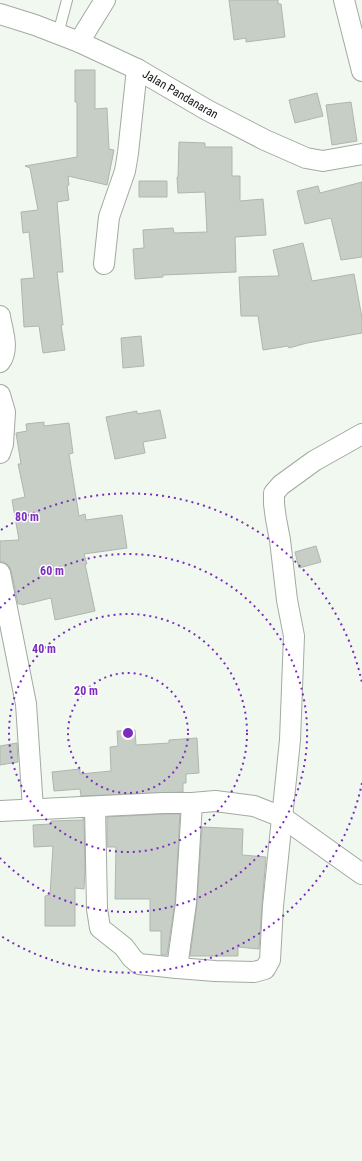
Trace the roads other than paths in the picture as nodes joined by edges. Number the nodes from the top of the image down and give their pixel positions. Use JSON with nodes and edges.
{"nodes":[{"id":1,"x":67,"y":0,"type":"edge"},
{"id":2,"x":105,"y":0,"type":"edge"},
{"id":3,"x":344,"y":0,"type":"edge"},
{"id":4,"x":0,"y":14,"type":"edge"},
{"id":5,"x":58,"y":34,"type":"junction"},
{"id":6,"x":79,"y":42,"type":"junction"},
{"id":7,"x":137,"y":69,"type":"junction"},
{"id":8,"x":362,"y":71,"type":"edge"},
{"id":9,"x":362,"y":154,"type":"edge"},
{"id":10,"x":104,"y":264,"type":"dead end"},
{"id":11,"x":0,"y":316,"type":"edge"},
{"id":12,"x":0,"y":362,"type":"edge"},
{"id":13,"x":0,"y":395,"type":"edge"},
{"id":14,"x":362,"y":434,"type":"edge"},
{"id":15,"x":0,"y":453,"type":"edge"},
{"id":16,"x":0,"y":573,"type":"edge"},
{"id":17,"x":192,"y":803,"type":"junction"},
{"id":18,"x":95,"y":807,"type":"junction"},
{"id":19,"x":33,"y":809,"type":"junction"},
{"id":20,"x":0,"y":810,"type":"edge"},
{"id":21,"x":282,"y":817,"type":"junction"},
{"id":22,"x":362,"y":874,"type":"edge"},
{"id":23,"x":178,"y":968,"type":"junction"}],
"edges":[{"from":1,"to":5,"type":"lane"},
{"from":2,"to":6,"type":"street"},
{"from":3,"to":8,"type":"street"},
{"from":4,"to":5,"type":"street","name":"Jalan Pandanaran"},
{"from":5,"to":6,"type":"street","name":"Jalan Pandanaran"},
{"from":6,"to":7,"type":"street","name":"Jalan Pandanaran"},
{"from":7,"to":9,"type":"street","name":"Jalan Pandanaran"},
{"from":7,"to":10,"type":"street"},
{"from":11,"to":12,"type":"street"},
{"from":13,"to":15,"type":"street"},
{"from":14,"to":21,"type":"street"},
{"from":16,"to":19,"type":"street"},
{"from":17,"to":18,"type":"street"},
{"from":17,"to":21,"type":"street"},
{"from":17,"to":23,"type":"street"},
{"from":18,"to":19,"type":"street"},
{"from":18,"to":23,"type":"street"},
{"from":19,"to":20,"type":"street"},
{"from":21,"to":22,"type":"street"},
{"from":21,"to":23,"type":"street"}]}
